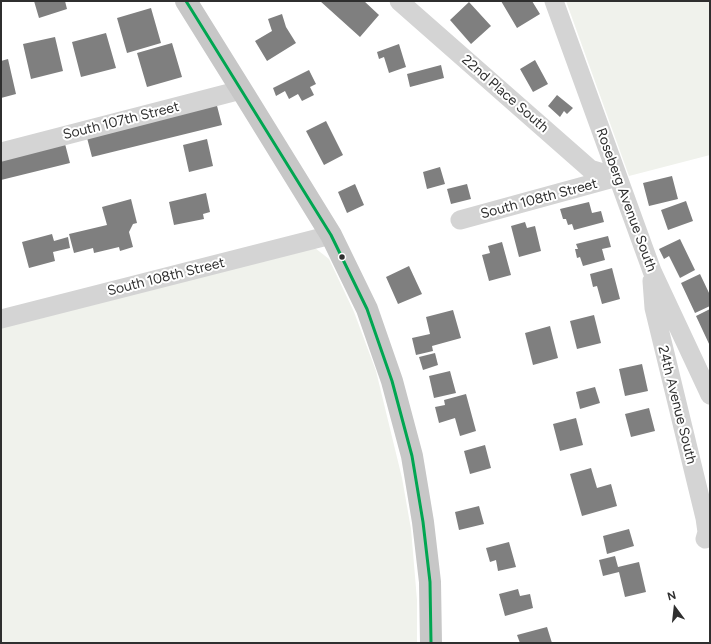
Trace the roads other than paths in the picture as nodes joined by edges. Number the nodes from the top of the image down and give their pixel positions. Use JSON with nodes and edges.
{"nodes":[{"id":1,"x":186,"y":1,"type":"edge"},
{"id":2,"x":399,"y":1,"type":"edge"},
{"id":3,"x":554,"y":1,"type":"edge"},
{"id":4,"x":241,"y":90,"type":"junction"},
{"id":5,"x":1,"y":152,"type":"edge"},
{"id":6,"x":617,"y":177,"type":"junction"},
{"id":7,"x":460,"y":220,"type":"dead end"},
{"id":8,"x":331,"y":235,"type":"junction"},
{"id":9,"x":652,"y":271,"type":"junction"},
{"id":10,"x":1,"y":319,"type":"edge"},
{"id":11,"x":710,"y":395,"type":"edge"},
{"id":12,"x":706,"y":539,"type":"dead end"},
{"id":13,"x":431,"y":643,"type":"edge"}],
"edges":[{"from":1,"to":4,"type":"main road"},
{"from":2,"to":6,"type":"street","name":"22nd Place South"},
{"from":3,"to":6,"type":"street","name":"Roseberg Avenue South"},
{"from":4,"to":5,"type":"street","name":"South 107th Street"},
{"from":4,"to":8,"type":"main road"},
{"from":6,"to":7,"type":"street","name":"South 108th Street"},
{"from":6,"to":9,"type":"street","name":"Roseberg Avenue South"},
{"from":8,"to":10,"type":"street","name":"South 108th Street"},
{"from":8,"to":13,"type":"main road"},
{"from":9,"to":11,"type":"street","name":"Roseberg Avenue South"},
{"from":9,"to":12,"type":"street","name":"24th Avenue South"}]}
